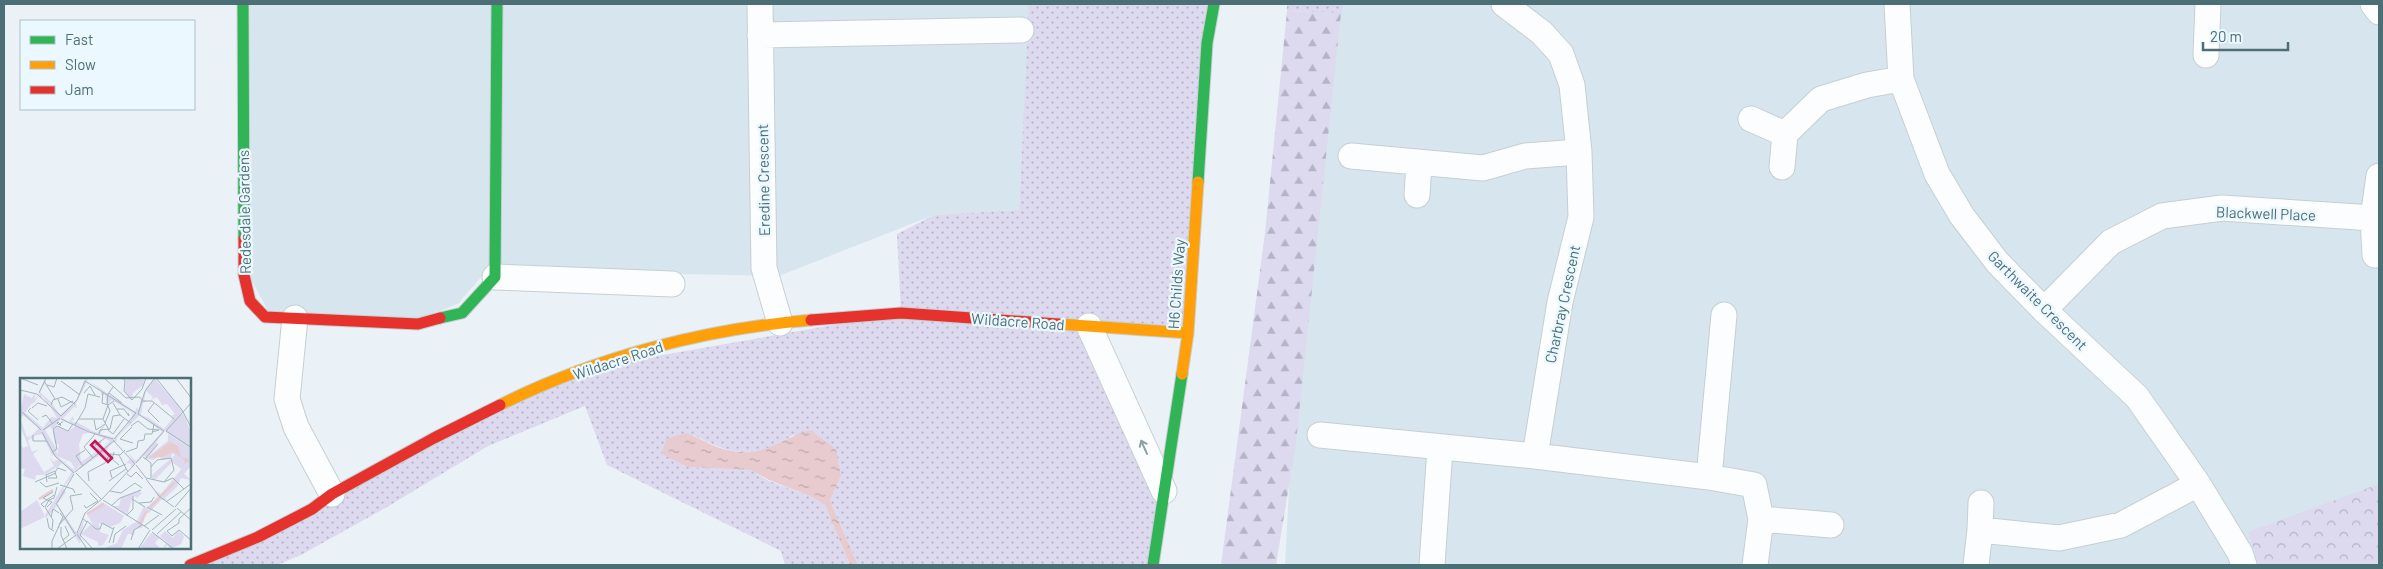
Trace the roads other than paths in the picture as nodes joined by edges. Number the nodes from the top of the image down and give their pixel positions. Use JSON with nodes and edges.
{"nodes":[{"id":1,"x":243,"y":4,"type":"edge"},
{"id":2,"x":497,"y":4,"type":"edge"},
{"id":3,"x":760,"y":4,"type":"edge"},
{"id":4,"x":1214,"y":4,"type":"edge"},
{"id":5,"x":1504,"y":4,"type":"edge"},
{"id":6,"x":1897,"y":4,"type":"edge"},
{"id":7,"x":2208,"y":4,"type":"edge"},
{"id":8,"x":2373,"y":4,"type":"edge"},
{"id":9,"x":2379,"y":12,"type":"edge"},
{"id":10,"x":1021,"y":30,"type":"dead end"},
{"id":11,"x":760,"y":35,"type":"junction"},
{"id":12,"x":2206,"y":55,"type":"dead end"},
{"id":13,"x":1902,"y":79,"type":"junction"},
{"id":14,"x":1751,"y":119,"type":"dead end"},
{"id":15,"x":1785,"y":134,"type":"junction"},
{"id":16,"x":1579,"y":152,"type":"junction"},
{"id":17,"x":1351,"y":156,"type":"dead end"},
{"id":18,"x":1418,"y":164,"type":"junction"},
{"id":19,"x":1782,"y":167,"type":"dead end"},
{"id":20,"x":2379,"y":176,"type":"edge"},
{"id":21,"x":1417,"y":195,"type":"dead end"},
{"id":22,"x":2373,"y":218,"type":"junction"},
{"id":23,"x":2375,"y":255,"type":"dead end"},
{"id":24,"x":495,"y":277,"type":"junction"},
{"id":25,"x":672,"y":284,"type":"dead end"},
{"id":26,"x":2044,"y":310,"type":"junction"},
{"id":27,"x":1724,"y":315,"type":"dead end"},
{"id":28,"x":295,"y":318,"type":"junction"},
{"id":29,"x":780,"y":323,"type":"junction"},
{"id":30,"x":1089,"y":326,"type":"junction"},
{"id":31,"x":1188,"y":333,"type":"junction"},
{"id":32,"x":1320,"y":435,"type":"dead end"},
{"id":33,"x":1440,"y":448,"type":"junction"},
{"id":34,"x":1535,"y":456,"type":"junction"},
{"id":35,"x":1709,"y":478,"type":"junction"},
{"id":36,"x":2198,"y":484,"type":"junction"},
{"id":37,"x":1164,"y":491,"type":"junction"},
{"id":38,"x":332,"y":494,"type":"junction"},
{"id":39,"x":1980,"y":502,"type":"dead end"},
{"id":40,"x":1761,"y":519,"type":"junction"},
{"id":41,"x":1831,"y":525,"type":"dead end"},
{"id":42,"x":1980,"y":530,"type":"junction"},
{"id":43,"x":1154,"y":561,"type":"edge"},
{"id":44,"x":190,"y":565,"type":"edge"},
{"id":45,"x":1432,"y":565,"type":"edge"},
{"id":46,"x":1755,"y":565,"type":"edge"},
{"id":47,"x":1976,"y":565,"type":"edge"},
{"id":48,"x":2244,"y":565,"type":"edge"}],
"edges":[{"from":1,"to":28,"type":"street","name":"Redesdale Gardens"},
{"from":2,"to":24,"type":"street"},
{"from":3,"to":11,"type":"street","name":"Eredine Crescent"},
{"from":4,"to":31,"type":"street","name":"H6 Childs Way"},
{"from":5,"to":16,"type":"street","name":"Charbray Crescent"},
{"from":6,"to":13,"type":"street","name":"Garthwaite Crescent"},
{"from":7,"to":12,"type":"street"},
{"from":8,"to":9,"type":"street"},
{"from":10,"to":11,"type":"street"},
{"from":11,"to":29,"type":"street","name":"Eredine Crescent"},
{"from":13,"to":15,"type":"street"},
{"from":13,"to":26,"type":"street","name":"Garthwaite Crescent"},
{"from":14,"to":15,"type":"street"},
{"from":15,"to":19,"type":"street"},
{"from":16,"to":18,"type":"street"},
{"from":16,"to":34,"type":"street","name":"Charbray Crescent"},
{"from":17,"to":18,"type":"street"},
{"from":18,"to":21,"type":"street"},
{"from":20,"to":22,"type":"street"},
{"from":22,"to":23,"type":"street"},
{"from":22,"to":26,"type":"street","name":"Blackwell Place"},
{"from":24,"to":25,"type":"street"},
{"from":24,"to":28,"type":"street","name":"Redesdale Gardens"},
{"from":26,"to":36,"type":"street","name":"Garthwaite Crescent"},
{"from":27,"to":35,"type":"street"},
{"from":28,"to":38,"type":"street"},
{"from":29,"to":30,"type":"street","name":"Wildacre Road"},
{"from":29,"to":38,"type":"street","name":"Wildacre Road"},
{"from":30,"to":31,"type":"street","name":"Wildacre Road"},
{"from":37,"to":30,"type":"street","one_way":true},
{"from":31,"to":37,"type":"street","name":"H6 Childs Way"},
{"from":32,"to":33,"type":"street"},
{"from":33,"to":34,"type":"street"},
{"from":33,"to":45,"type":"street"},
{"from":34,"to":35,"type":"street"},
{"from":35,"to":40,"type":"street"},
{"from":36,"to":42,"type":"street"},
{"from":36,"to":48,"type":"street","name":"Garthwaite Crescent"},
{"from":37,"to":43,"type":"street","name":"H6 Childs Way"},
{"from":38,"to":44,"type":"street","name":"Wildacre Road"},
{"from":39,"to":42,"type":"street"},
{"from":40,"to":41,"type":"street"},
{"from":40,"to":46,"type":"street"},
{"from":42,"to":47,"type":"street"}]}
